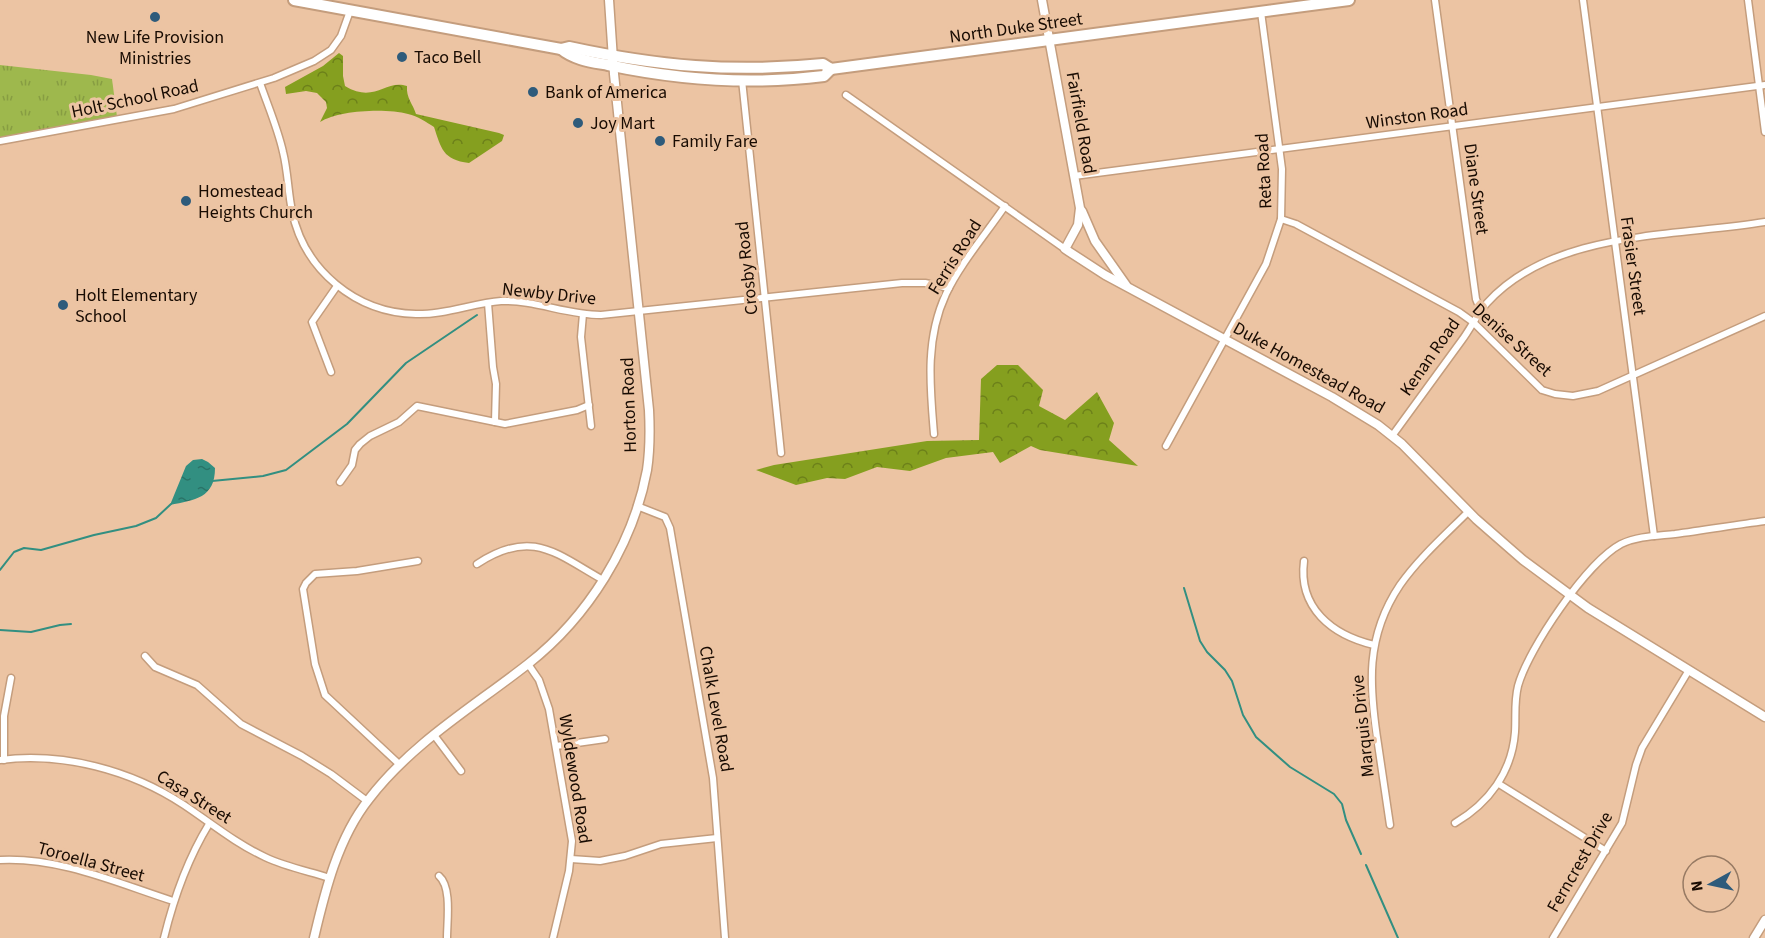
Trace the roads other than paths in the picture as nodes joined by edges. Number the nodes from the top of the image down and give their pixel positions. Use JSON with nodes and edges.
{"nodes":[{"id":1,"x":294,"y":0,"type":"edge"},
{"id":2,"x":609,"y":0,"type":"edge"},
{"id":3,"x":1042,"y":0,"type":"edge"},
{"id":4,"x":1349,"y":0,"type":"edge"},
{"id":5,"x":1435,"y":0,"type":"edge"},
{"id":6,"x":1583,"y":0,"type":"edge"},
{"id":7,"x":1748,"y":0,"type":"edge"},
{"id":8,"x":350,"y":11,"type":"junction"},
{"id":9,"x":1261,"y":12,"type":"junction"},
{"id":10,"x":1049,"y":40,"type":"junction"},
{"id":11,"x":613,"y":61,"type":"junction"},
{"id":12,"x":831,"y":69,"type":"junction"},
{"id":13,"x":741,"y":80,"type":"junction"},
{"id":14,"x":260,"y":83,"type":"junction"},
{"id":15,"x":1762,"y":86,"type":"edge"},
{"id":16,"x":846,"y":95,"type":"dead end"},
{"id":17,"x":1597,"y":107,"type":"junction"},
{"id":18,"x":1452,"y":126,"type":"junction"},
{"id":19,"x":1765,"y":132,"type":"edge"},
{"id":20,"x":0,"y":141,"type":"edge"},
{"id":21,"x":1280,"y":149,"type":"junction"},
{"id":22,"x":1074,"y":176,"type":"junction"},
{"id":23,"x":1005,"y":206,"type":"junction"},
{"id":24,"x":1080,"y":208,"type":"junction"},
{"id":25,"x":1281,"y":219,"type":"junction"},
{"id":26,"x":1765,"y":222,"type":"edge"},
{"id":27,"x":1615,"y":242,"type":"junction"},
{"id":28,"x":1065,"y":249,"type":"junction"},
{"id":29,"x":337,"y":286,"type":"junction"},
{"id":30,"x":1128,"y":287,"type":"junction"},
{"id":31,"x":949,"y":288,"type":"junction"},
{"id":32,"x":765,"y":298,"type":"junction"},
{"id":33,"x":488,"y":303,"type":"junction"},
{"id":34,"x":640,"y":311,"type":"junction"},
{"id":35,"x":1481,"y":311,"type":"junction"},
{"id":36,"x":584,"y":314,"type":"junction"},
{"id":37,"x":1765,"y":316,"type":"edge"},
{"id":38,"x":1473,"y":322,"type":"junction"},
{"id":39,"x":1225,"y":340,"type":"junction"},
{"id":40,"x":331,"y":372,"type":"dead end"},
{"id":41,"x":1633,"y":376,"type":"junction"},
{"id":42,"x":589,"y":405,"type":"junction"},
{"id":43,"x":495,"y":422,"type":"junction"},
{"id":44,"x":591,"y":426,"type":"dead end"},
{"id":45,"x":934,"y":434,"type":"dead end"},
{"id":46,"x":1392,"y":436,"type":"junction"},
{"id":47,"x":1166,"y":446,"type":"dead end"},
{"id":48,"x":782,"y":453,"type":"dead end"},
{"id":49,"x":340,"y":482,"type":"dead end"},
{"id":50,"x":637,"y":506,"type":"junction"},
{"id":51,"x":1468,"y":512,"type":"junction"},
{"id":52,"x":1765,"y":521,"type":"edge"},
{"id":53,"x":1654,"y":536,"type":"junction"},
{"id":54,"x":418,"y":561,"type":"dead end"},
{"id":55,"x":1304,"y":561,"type":"dead end"},
{"id":56,"x":477,"y":564,"type":"dead end"},
{"id":57,"x":603,"y":580,"type":"junction"},
{"id":58,"x":1570,"y":595,"type":"junction"},
{"id":59,"x":1374,"y":645,"type":"junction"},
{"id":60,"x":145,"y":656,"type":"dead end"},
{"id":61,"x":528,"y":664,"type":"junction"},
{"id":62,"x":1689,"y":670,"type":"junction"},
{"id":63,"x":11,"y":678,"type":"dead end"},
{"id":64,"x":1765,"y":717,"type":"edge"},
{"id":65,"x":434,"y":735,"type":"junction"},
{"id":66,"x":605,"y":738,"type":"dead end"},
{"id":67,"x":556,"y":746,"type":"junction"},
{"id":68,"x":2,"y":760,"type":"edge"},
{"id":69,"x":399,"y":764,"type":"junction"},
{"id":70,"x":461,"y":771,"type":"dead end"},
{"id":71,"x":1499,"y":784,"type":"junction"},
{"id":72,"x":367,"y":801,"type":"junction"},
{"id":73,"x":1455,"y":823,"type":"dead end"},
{"id":74,"x":209,"y":824,"type":"junction"},
{"id":75,"x":1390,"y":825,"type":"dead end"},
{"id":76,"x":717,"y":838,"type":"junction"},
{"id":77,"x":1606,"y":851,"type":"junction"},
{"id":78,"x":571,"y":859,"type":"junction"},
{"id":79,"x":0,"y":860,"type":"edge"},
{"id":80,"x":439,"y":876,"type":"dead end"},
{"id":81,"x":330,"y":878,"type":"junction"},
{"id":82,"x":173,"y":901,"type":"junction"},
{"id":83,"x":1765,"y":920,"type":"edge"},
{"id":84,"x":164,"y":938,"type":"edge"},
{"id":85,"x":314,"y":938,"type":"edge"},
{"id":86,"x":447,"y":938,"type":"edge"},
{"id":87,"x":553,"y":938,"type":"edge"},
{"id":88,"x":725,"y":938,"type":"edge"},
{"id":89,"x":1553,"y":938,"type":"edge"},
{"id":90,"x":1754,"y":938,"type":"edge"}],
"edges":[{"from":1,"to":8,"type":"highway","name":"North Duke Street"},
{"from":2,"to":11,"type":"street","name":"Horton Road"},
{"from":3,"to":10,"type":"street","name":"Fairfield Road"},
{"from":4,"to":9,"type":"highway","name":"North Duke Street"},
{"from":5,"to":18,"type":"street","name":"Diane Street"},
{"from":6,"to":17,"type":"street","name":"Frasier Street"},
{"from":7,"to":15,"type":"street"},
{"from":8,"to":11,"type":"highway","name":"North Duke Street"},
{"from":8,"to":14,"type":"street","name":"Holt School Road"},
{"from":9,"to":10,"type":"highway","name":"North Duke Street"},
{"from":9,"to":21,"type":"street","name":"Reta Road"},
{"from":10,"to":12,"type":"highway","name":"North Duke Street"},
{"from":10,"to":22,"type":"street","name":"Fairfield Road"},
{"from":11,"to":12,"type":"highway","name":"North Duke Street"},
{"from":11,"to":13,"type":"highway","name":"North Duke Street"},
{"from":11,"to":34,"type":"street","name":"Horton Road"},
{"from":12,"to":13,"type":"highway","name":"North Duke Street"},
{"from":13,"to":32,"type":"street","name":"Crosby Road"},
{"from":14,"to":20,"type":"street","name":"Holt School Road"},
{"from":14,"to":29,"type":"street","name":"Newby Drive"},
{"from":15,"to":17,"type":"street","name":"Winston Road"},
{"from":15,"to":19,"type":"street"},
{"from":16,"to":23,"type":"street","name":"Duke Homestead Road"},
{"from":17,"to":18,"type":"street","name":"Winston Road"},
{"from":17,"to":27,"type":"street","name":"Frasier Street"},
{"from":18,"to":21,"type":"street","name":"Winston Road"},
{"from":18,"to":35,"type":"street","name":"Diane Street"},
{"from":21,"to":22,"type":"street","name":"Winston Road"},
{"from":21,"to":25,"type":"street","name":"Reta Road"},
{"from":22,"to":24,"type":"street","name":"Fairfield Road"},
{"from":23,"to":28,"type":"street","name":"Duke Homestead Road"},
{"from":23,"to":31,"type":"street","name":"Ferris Road"},
{"from":24,"to":28,"type":"street","name":"Fairfield Road"},
{"from":24,"to":30,"type":"street"},
{"from":25,"to":38,"type":"street","name":"Denise Street"},
{"from":25,"to":39,"type":"street","name":"Reta Road"},
{"from":26,"to":27,"type":"street","name":"Kenan Road"},
{"from":27,"to":35,"type":"street","name":"Kenan Road"},
{"from":27,"to":41,"type":"street","name":"Frasier Street"},
{"from":28,"to":30,"type":"street","name":"Duke Homestead Road"},
{"from":29,"to":33,"type":"street","name":"Newby Drive"},
{"from":29,"to":40,"type":"street"},
{"from":30,"to":39,"type":"street","name":"Duke Homestead Road"},
{"from":31,"to":32,"type":"street","name":"Newby Drive"},
{"from":31,"to":45,"type":"street","name":"Ferris Road"},
{"from":32,"to":34,"type":"street","name":"Newby Drive"},
{"from":32,"to":48,"type":"street","name":"Crosby Road"},
{"from":33,"to":36,"type":"street","name":"Newby Drive"},
{"from":33,"to":43,"type":"street"},
{"from":34,"to":36,"type":"street","name":"Newby Drive"},
{"from":34,"to":50,"type":"street","name":"Horton Road"},
{"from":35,"to":38,"type":"street","name":"Kenan Road"},
{"from":36,"to":42,"type":"street"},
{"from":37,"to":41,"type":"street","name":"Denise Street"},
{"from":38,"to":41,"type":"street","name":"Denise Street"},
{"from":38,"to":46,"type":"street","name":"Kenan Road"},
{"from":39,"to":46,"type":"street","name":"Duke Homestead Road"},
{"from":39,"to":47,"type":"street","name":"Reta Road"},
{"from":41,"to":53,"type":"street","name":"Frasier Street"},
{"from":42,"to":43,"type":"street"},
{"from":42,"to":44,"type":"street"},
{"from":43,"to":49,"type":"street"},
{"from":46,"to":51,"type":"street","name":"Duke Homestead Road"},
{"from":50,"to":57,"type":"street","name":"Horton Road"},
{"from":50,"to":76,"type":"street","name":"Chalk Level Road"},
{"from":51,"to":58,"type":"street","name":"Duke Homestead Road"},
{"from":51,"to":59,"type":"street","name":"Marquis Drive"},
{"from":52,"to":53,"type":"street"},
{"from":53,"to":58,"type":"street"},
{"from":54,"to":69,"type":"street"},
{"from":55,"to":59,"type":"street"},
{"from":56,"to":57,"type":"street"},
{"from":57,"to":61,"type":"street","name":"Horton Road"},
{"from":58,"to":62,"type":"street","name":"Duke Homestead Road"},
{"from":58,"to":71,"type":"street"},
{"from":59,"to":75,"type":"street","name":"Marquis Drive"},
{"from":60,"to":72,"type":"street"},
{"from":61,"to":65,"type":"street","name":"Horton Road"},
{"from":61,"to":67,"type":"street","name":"Wyldewood Road"},
{"from":62,"to":64,"type":"street","name":"Duke Homestead Road"},
{"from":62,"to":77,"type":"street","name":"Ferncrest Drive"},
{"from":63,"to":68,"type":"street"},
{"from":65,"to":69,"type":"street","name":"Horton Road"},
{"from":65,"to":70,"type":"street"},
{"from":66,"to":67,"type":"street"},
{"from":67,"to":78,"type":"street","name":"Wyldewood Road"},
{"from":68,"to":74,"type":"street","name":"Casa Street"},
{"from":69,"to":72,"type":"street","name":"Horton Road"},
{"from":71,"to":73,"type":"street"},
{"from":71,"to":77,"type":"street"},
{"from":72,"to":81,"type":"street","name":"Horton Road"},
{"from":74,"to":81,"type":"street","name":"Casa Street"},
{"from":74,"to":82,"type":"street"},
{"from":76,"to":78,"type":"street"},
{"from":76,"to":88,"type":"street","name":"Chalk Level Road"},
{"from":77,"to":89,"type":"street","name":"Ferncrest Drive"},
{"from":78,"to":87,"type":"street","name":"Wyldewood Road"},
{"from":79,"to":82,"type":"street","name":"Toroella Street"},
{"from":80,"to":86,"type":"street"},
{"from":81,"to":85,"type":"street","name":"Horton Road"},
{"from":82,"to":84,"type":"street"},
{"from":83,"to":90,"type":"street"}]}
